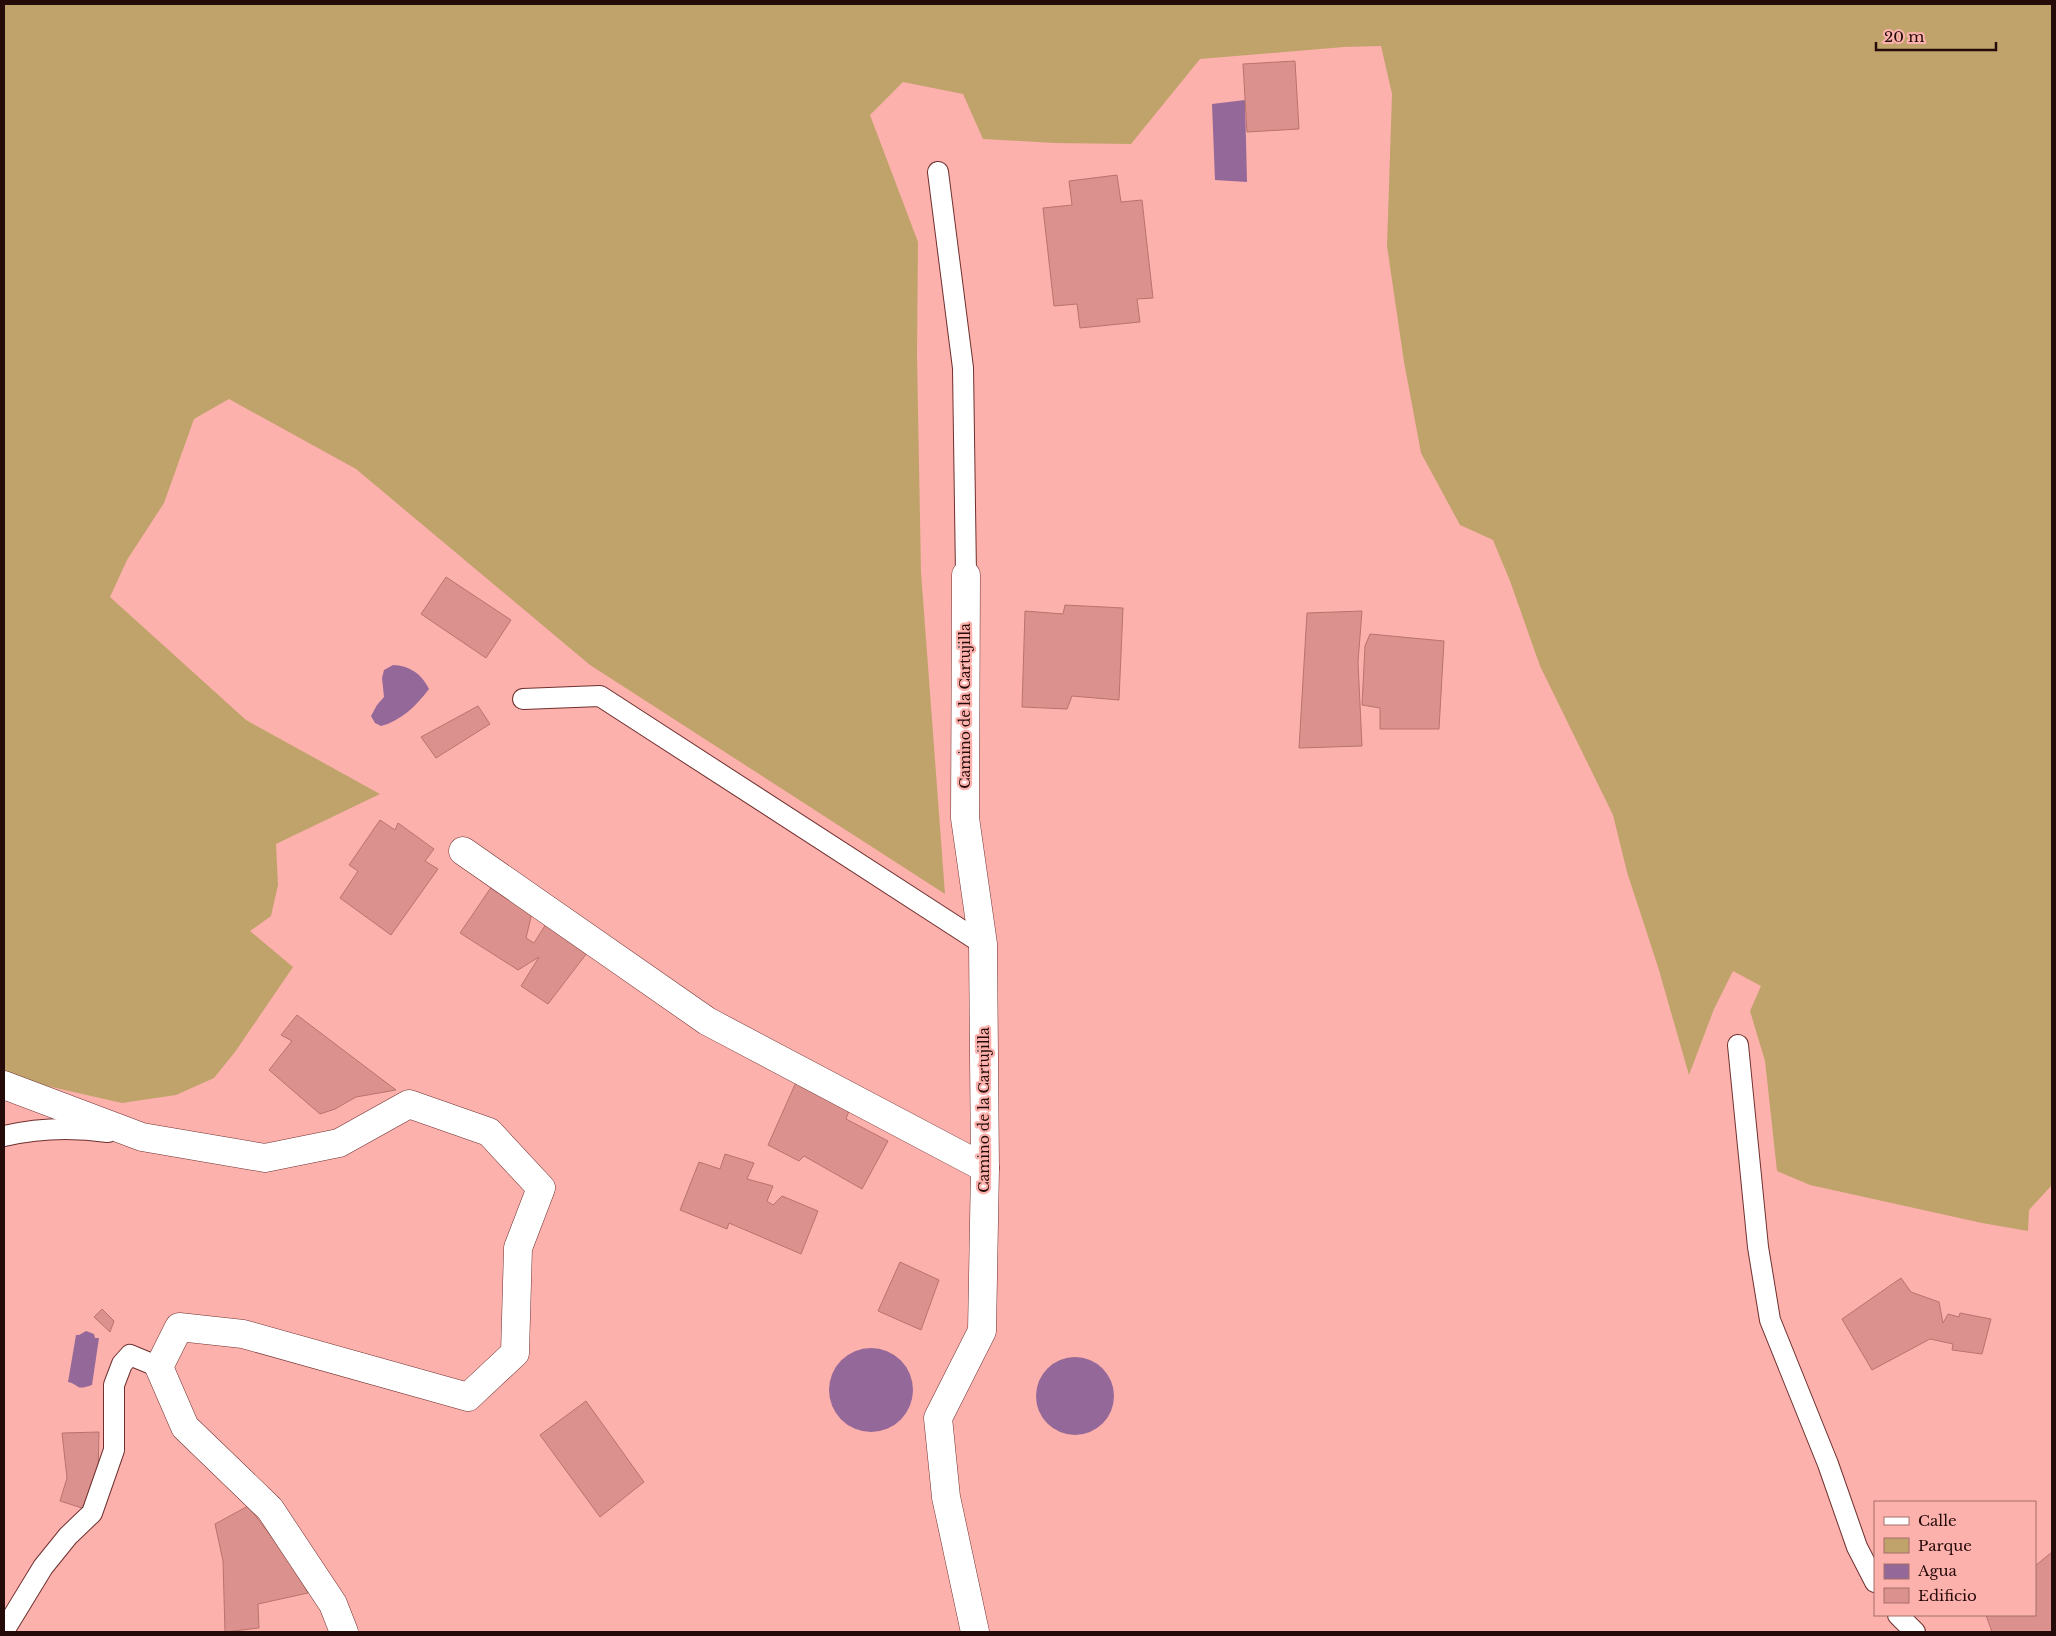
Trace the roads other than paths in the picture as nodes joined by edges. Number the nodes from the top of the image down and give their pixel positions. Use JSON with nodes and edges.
{"nodes":[{"id":1,"x":938,"y":172,"type":"dead end"},
{"id":2,"x":966,"y":575,"type":"joint"},
{"id":3,"x":523,"y":699,"type":"dead end"},
{"id":4,"x":462,"y":851,"type":"dead end"},
{"id":5,"x":983,"y":944,"type":"junction"},
{"id":6,"x":1738,"y":1045,"type":"dead end"},
{"id":7,"x":4,"y":1085,"type":"edge"},
{"id":8,"x":4,"y":1136,"type":"edge"},
{"id":9,"x":142,"y":1137,"type":"junction"},
{"id":10,"x":985,"y":1168,"type":"junction"},
{"id":11,"x":159,"y":1367,"type":"junction"},
{"id":12,"x":1874,"y":1580,"type":"edge"},
{"id":13,"x":1899,"y":1616,"type":"edge"},
{"id":14,"x":4,"y":1631,"type":"edge"},
{"id":15,"x":344,"y":1632,"type":"edge"},
{"id":16,"x":975,"y":1632,"type":"edge"},
{"id":17,"x":1915,"y":1632,"type":"edge"}],
"edges":[{"from":1,"to":2,"type":"lane"},
{"from":2,"to":5,"type":"street","name":"Camino de la Cartujilla"},
{"from":3,"to":5,"type":"lane"},
{"from":4,"to":10,"type":"street"},
{"from":5,"to":10,"type":"street","name":"Camino de la Cartujilla"},
{"from":6,"to":12,"type":"lane"},
{"from":7,"to":9,"type":"street"},
{"from":8,"to":9,"type":"lane"},
{"from":9,"to":11,"type":"street"},
{"from":10,"to":16,"type":"street","name":"Camino de la Cartujilla"},
{"from":11,"to":14,"type":"lane"},
{"from":11,"to":15,"type":"street"},
{"from":13,"to":17,"type":"lane"}]}
